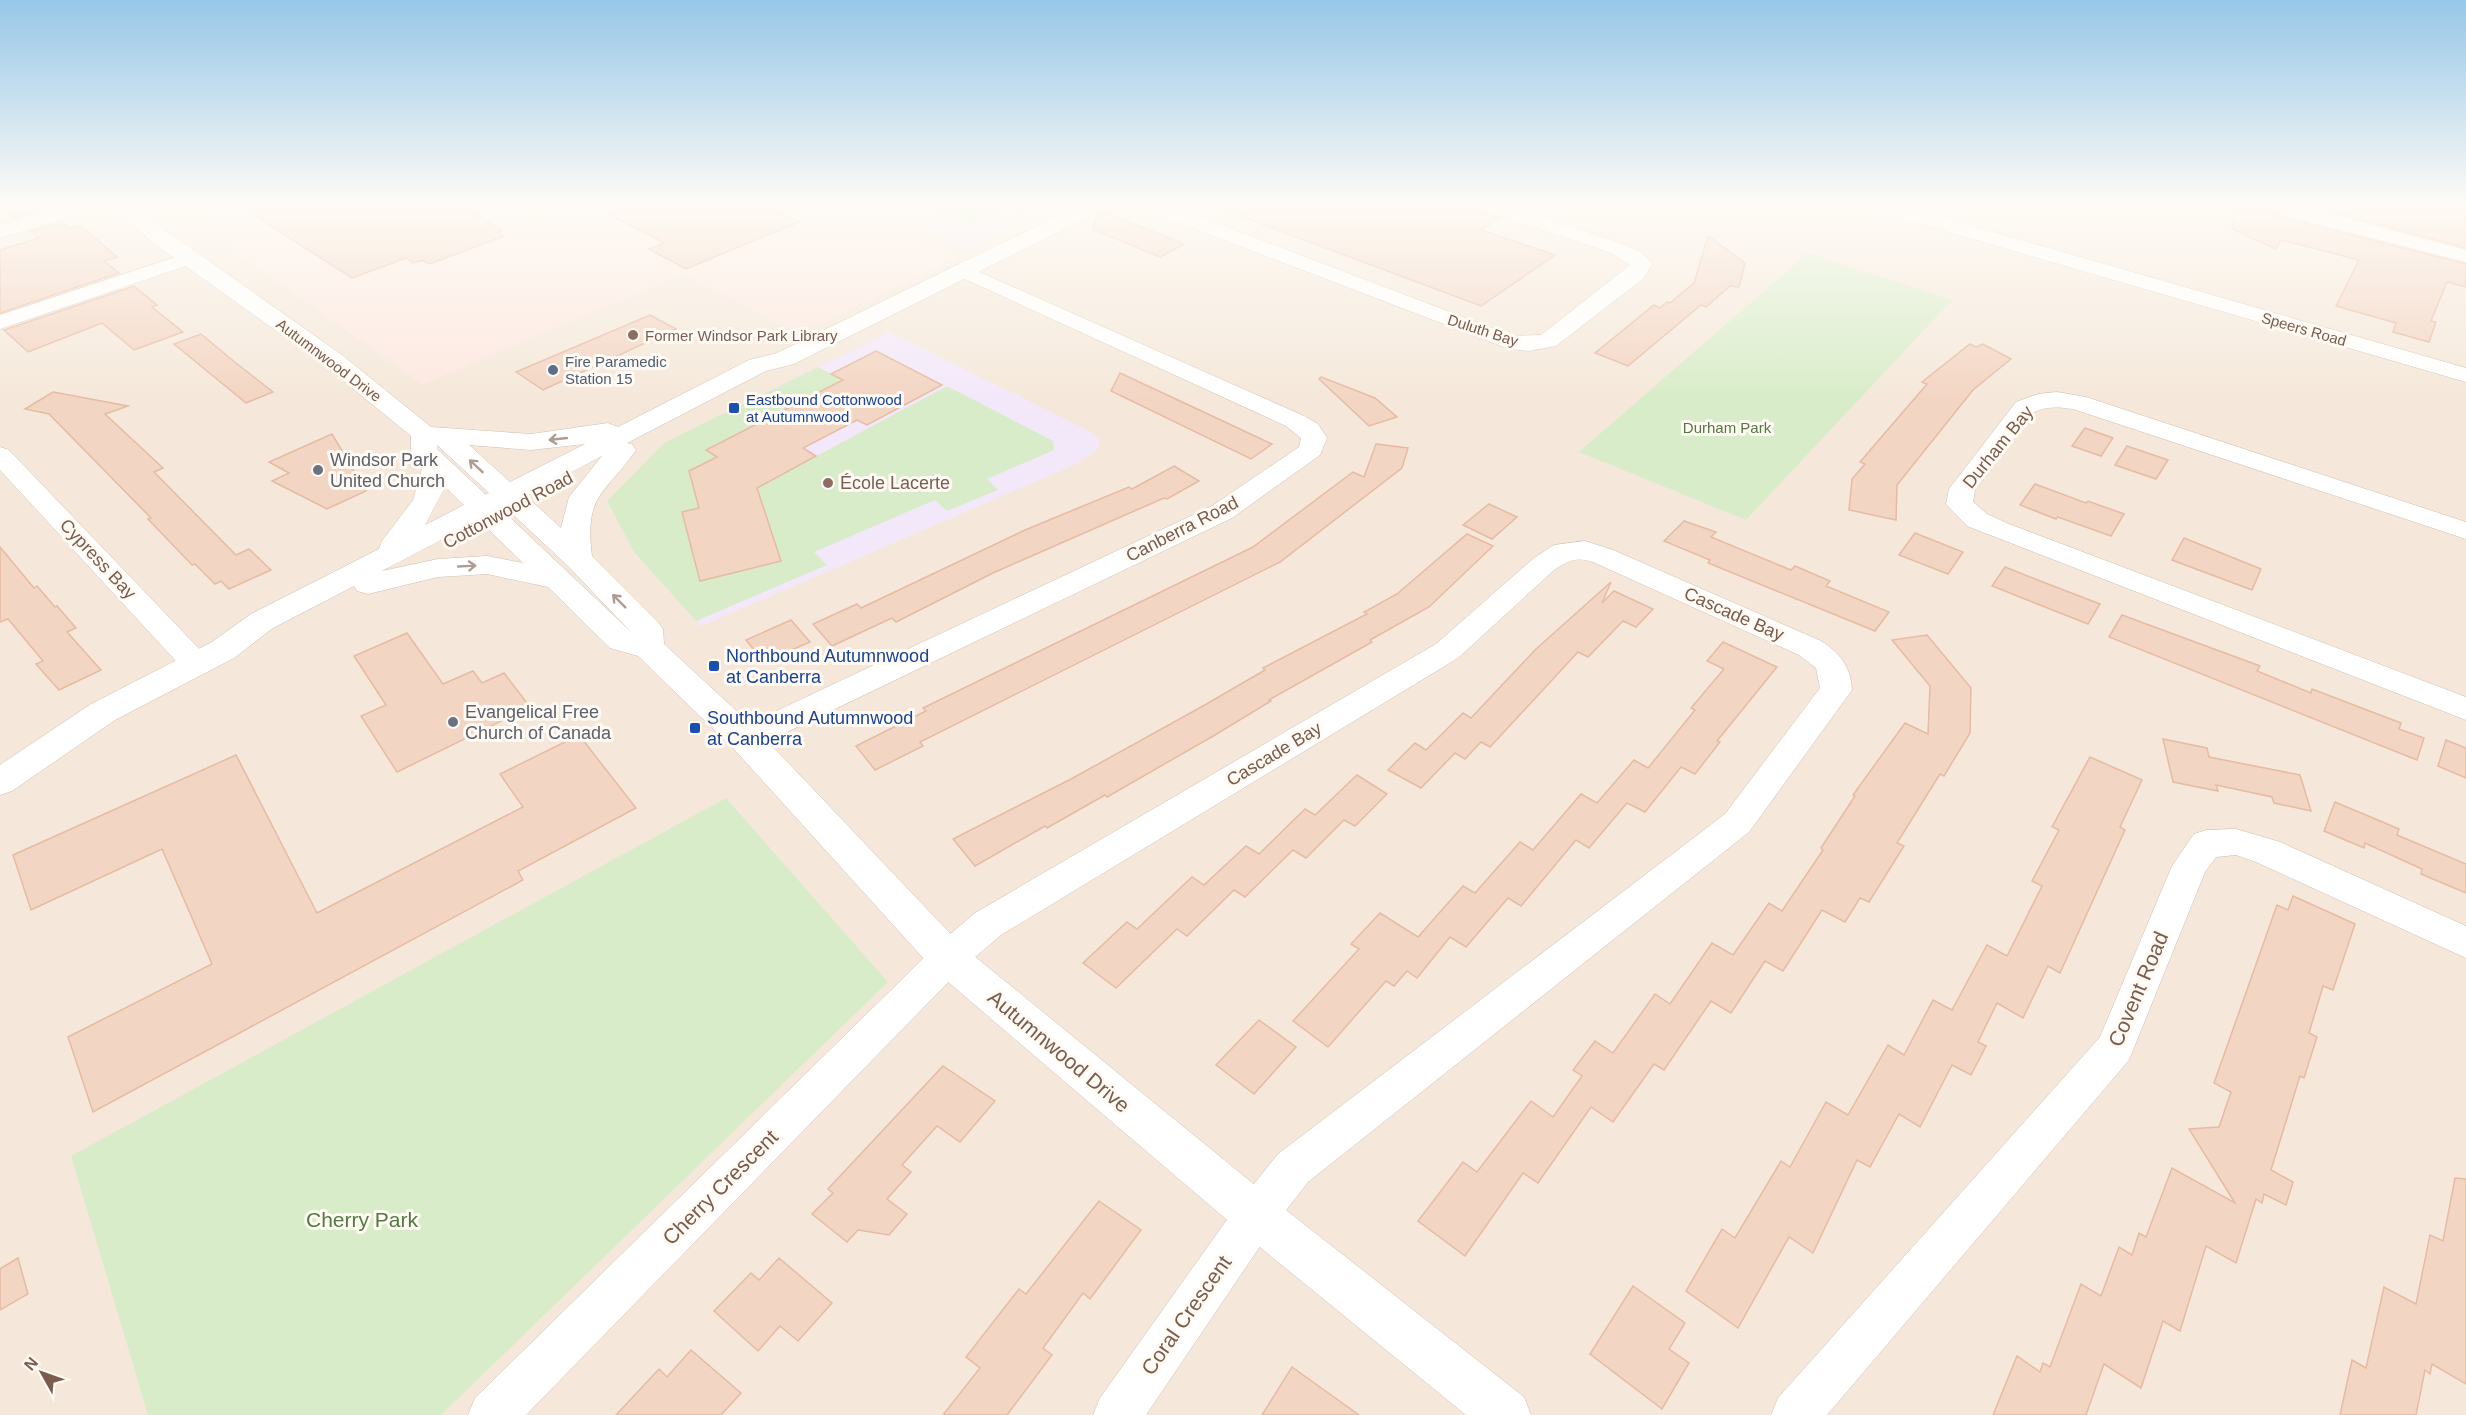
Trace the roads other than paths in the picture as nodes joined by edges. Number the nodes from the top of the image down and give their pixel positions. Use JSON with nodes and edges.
{"nodes":[{"id":1,"x":161,"y":268,"type":"edge"},
{"id":2,"x":205,"y":268,"type":"edge"},
{"id":3,"x":965,"y":268,"type":"edge"},
{"id":4,"x":1315,"y":268,"type":"edge"},
{"id":5,"x":1639,"y":268,"type":"edge"},
{"id":6,"x":2095,"y":268,"type":"edge"},
{"id":7,"x":961,"y":270,"type":"junction"},
{"id":8,"x":0,"y":322,"type":"edge"},
{"id":9,"x":785,"y":359,"type":"junction"},
{"id":10,"x":2466,"y":375,"type":"edge"},
{"id":11,"x":656,"y":417,"type":"junction"},
{"id":12,"x":435,"y":436,"type":"junction"},
{"id":13,"x":623,"y":450,"type":"junction"},
{"id":14,"x":0,"y":456,"type":"edge"},
{"id":15,"x":437,"y":464,"type":"junction"},
{"id":16,"x":500,"y":506,"type":"junction"},
{"id":17,"x":2466,"y":531,"type":"edge"},
{"id":18,"x":568,"y":570,"type":"junction"},
{"id":19,"x":375,"y":572,"type":"junction"},
{"id":20,"x":209,"y":657,"type":"junction"},
{"id":21,"x":2466,"y":709,"type":"edge"},
{"id":22,"x":745,"y":739,"type":"junction"},
{"id":23,"x":0,"y":782,"type":"edge"},
{"id":24,"x":2466,"y":943,"type":"edge"},
{"id":25,"x":948,"y":958,"type":"junction"},
{"id":26,"x":1256,"y":1215,"type":"junction"},
{"id":27,"x":492,"y":1415,"type":"edge"},
{"id":28,"x":1117,"y":1415,"type":"edge"},
{"id":29,"x":1506,"y":1415,"type":"edge"},
{"id":30,"x":1795,"y":1415,"type":"edge"}],
"edges":[{"from":1,"to":8,"type":"street"},
{"from":2,"to":12,"type":"street","name":"Autumnwood Drive"},
{"from":3,"to":7,"type":"street","name":"Cottonwood Road"},
{"from":4,"to":5,"type":"street","name":"Duluth Bay"},
{"from":6,"to":10,"type":"street","name":"Speers Road"},
{"from":7,"to":9,"type":"street","name":"Cottonwood Road"},
{"from":7,"to":22,"type":"street","name":"Canberra Road"},
{"from":9,"to":11,"type":"street","name":"Cottonwood Road"},
{"from":9,"to":13,"type":"street","name":"Cottonwood Road"},
{"from":11,"to":12,"type":"street","one_way":true},
{"from":11,"to":16,"type":"street","name":"Cottonwood Road"},
{"from":12,"to":15,"type":"street","name":"Autumnwood Drive"},
{"from":16,"to":12,"type":"street","name":"Autumnwood Drive","one_way":true},
{"from":13,"to":16,"type":"street","name":"Cottonwood Road"},
{"from":13,"to":18,"type":"street"},
{"from":14,"to":20,"type":"street","name":"Cypress Bay"},
{"from":15,"to":16,"type":"street","name":"Autumnwood Drive"},
{"from":15,"to":19,"type":"street"},
{"from":16,"to":18,"type":"street","name":"Autumnwood Drive"},
{"from":16,"to":19,"type":"street","name":"Cottonwood Road"},
{"from":17,"to":21,"type":"street","name":"Durham Bay"},
{"from":19,"to":18,"type":"street","one_way":true},
{"from":18,"to":22,"type":"street","name":"Autumnwood Drive"},
{"from":19,"to":20,"type":"street","name":"Cottonwood Road"},
{"from":20,"to":23,"type":"street","name":"Cottonwood Road"},
{"from":22,"to":25,"type":"street","name":"Autumnwood Drive"},
{"from":24,"to":30,"type":"street","name":"Covent Road"},
{"from":25,"to":26,"type":"street","name":"Autumnwood Drive"},
{"from":25,"to":26,"type":"street","name":"Cascade Bay"},
{"from":25,"to":27,"type":"street","name":"Cherry Crescent"},
{"from":26,"to":28,"type":"street","name":"Coral Crescent"},
{"from":26,"to":29,"type":"street","name":"Autumnwood Drive"}]}
